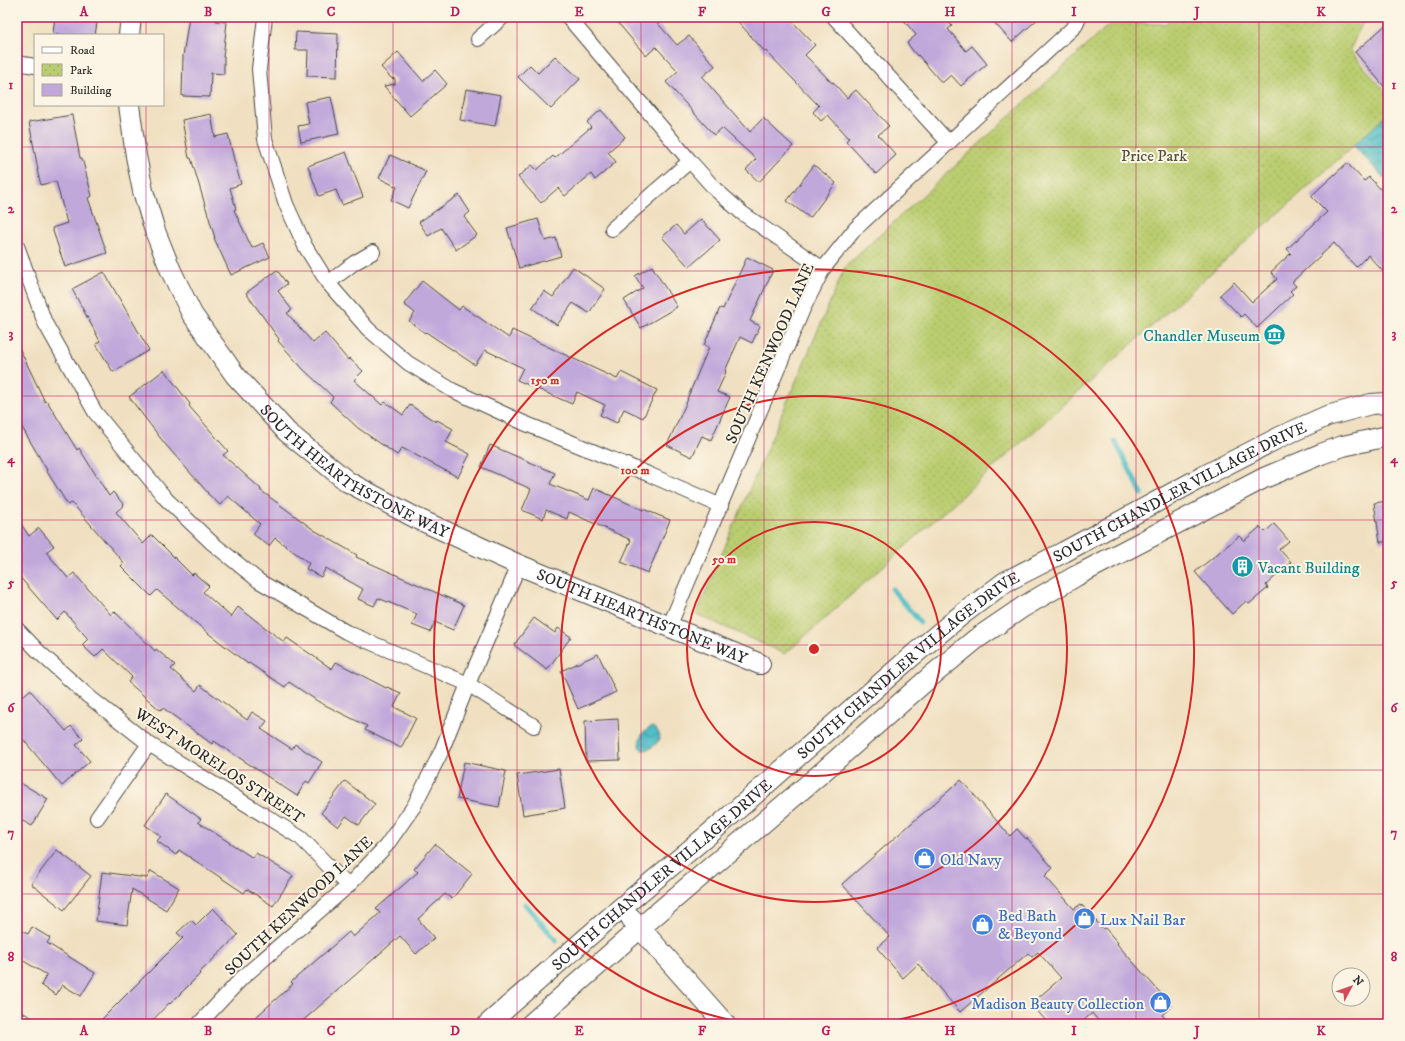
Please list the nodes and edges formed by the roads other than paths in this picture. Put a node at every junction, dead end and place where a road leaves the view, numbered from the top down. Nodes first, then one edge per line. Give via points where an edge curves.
1 (131, 17) edge
2 (265, 17) edge
3 (503, 17) edge
4 (568, 17) edge
5 (834, 17) edge
6 (1079, 17) edge
7 (130, 34) edge
8 (478, 39) dead end
9 (17, 63) edge
10 (34, 66) edge
11 (129, 106) edge
12 (949, 143) junction
13 (690, 161) junction
14 (612, 229) dead end
15 (17, 246) edge
16 (373, 252) dead end
17 (823, 269) junction
18 (328, 283) junction
19 (1388, 403) edge
20 (1388, 436) edge
21 (721, 506) junction
22 (519, 565) junction
23 (669, 627) junction
24 (17, 629) edge
25 (760, 664) dead end
26 (468, 684) junction
27 (534, 726) dead end
28 (149, 744) junction
29 (97, 818) dead end
30 (348, 886) junction
31 (622, 907) junction
32 (640, 928) junction
33 (17, 1018) edge
34 (28, 1024) edge
35 (199, 1024) edge
36 (488, 1024) edge
37 (531, 1024) edge
38 (724, 1024) edge

1 - 7 street
2 - 18 street via 259,69 265,139 286,204 305,246
3 - 8 street
4 - 13 street
5 - 12 street
6 - 12 street, SOUTH KENWOOD LANE via 1075,26
9 - 10 street
11 - 22 street, SOUTH HEARTHSTONE WAY via 143,191 170,271 192,314 235,375 287,432 348,482 416,518
12 - 17 street, SOUTH KENWOOD LANE via 855,229
13 - 14 street
13 - 17 street via 715,189 742,213
15 - 26 street via 45,323 95,412 166,499 211,542 259,581 346,632
16 - 18 street
17 - 21 street, SOUTH KENWOOD LANE via 803,309
18 - 21 street via 368,329 408,363 452,390
19 - 31 street, SOUTH CHANDLER VILLAGE DRIVE via 1371,404 1327,416 1280,437 1005,582 912,656
20 - 32 street, SOUTH CHANDLER VILLAGE DRIVE via 1344,446 1264,478 1076,576 1023,607 976,639 930,677
21 - 23 street, SOUTH KENWOOD LANE
22 - 23 street, SOUTH HEARTHSTONE WAY
22 - 26 street, SOUTH KENWOOD LANE
23 - 25 street, SOUTH HEARTHSTONE WAY
24 - 28 street, WEST MORELOS STREET via 88,696
26 - 27 street
26 - 30 street, SOUTH KENWOOD LANE via 441,752 414,806 386,846
28 - 29 street
28 - 30 street, WEST MORELOS STREET via 301,838
30 - 35 street, SOUTH KENWOOD LANE via 242,978
31 - 32 street
31 - 36 street, SOUTH CHANDLER VILLAGE DRIVE
32 - 37 street, SOUTH CHANDLER VILLAGE DRIVE
32 - 38 street
33 - 34 street

